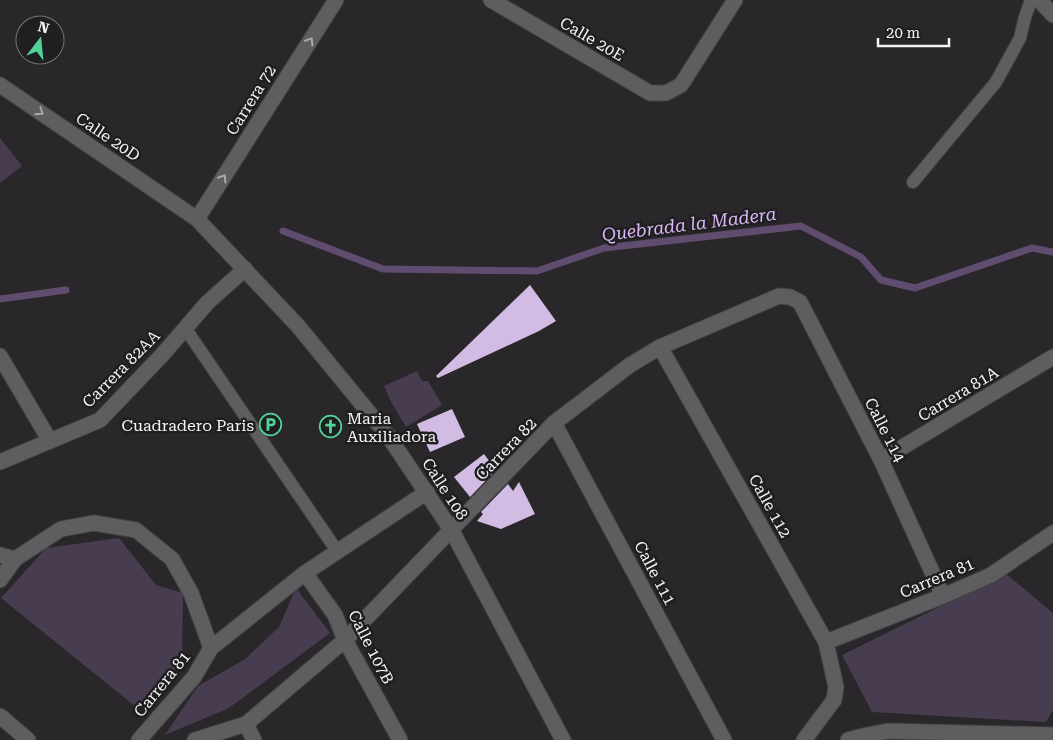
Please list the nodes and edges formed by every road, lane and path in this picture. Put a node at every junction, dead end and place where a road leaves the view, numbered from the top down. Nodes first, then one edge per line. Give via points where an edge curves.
1 (336, 0) edge
2 (491, 0) edge
3 (735, 0) edge
4 (1032, 0) edge
5 (1039, 0) edge
6 (1053, 15) edge
7 (0, 84) edge
8 (913, 182) dead end
9 (197, 219) junction
10 (246, 269) junction
11 (779, 296) joint
12 (185, 328) junction
13 (660, 347) junction
14 (0, 356) edge
15 (1053, 357) edge
16 (554, 423) junction
17 (50, 441) junction
18 (881, 460) junction
19 (0, 462) edge
20 (427, 492) junction
21 (452, 531) junction
22 (1053, 533) edge
23 (337, 551) junction
24 (7, 557) edge
25 (305, 573) junction
26 (0, 580) edge
27 (943, 596) junction
28 (346, 640) junction
29 (826, 642) junction
30 (211, 648) junction
31 (0, 716) edge
32 (246, 724) junction
33 (1050, 730) edge
34 (28, 740) edge
35 (139, 740) edge
36 (195, 740) edge
37 (254, 740) edge
38 (400, 740) edge
39 (563, 740) edge
40 (724, 740) edge
41 (804, 740) edge
42 (848, 740) edge

9 -> 1 street, Carrera 72
2 - 3 street, Calle 20E via 650,93 666,93 681,85
4 - 8 lane via 1020,38 996,82
5 - 6 street
7 -> 9 street, Calle 20D
9 - 10 street, Calle 108
10 - 12 street, Carrera 82AA
10 - 20 street, Calle 108 via 298,326 383,430
11 - 13 street, Carrera 82
11 - 18 street, Calle 114 via 800,302
12 - 17 street, Carrera 82AA via 100,420
12 - 23 lane
13 - 16 street, Carrera 82 via 630,365
13 - 29 street, Calle 112
14 - 17 street
15 - 18 street, Carrera 81A
16 - 21 street, Carrera 82
16 - 40 street, Calle 111
17 - 19 street, Carrera 82AA
18 - 27 street, Calle 114
20 - 21 street, Calle 108
20 - 23 street
21 - 28 street, Carrera 82
21 - 39 street, Calle 108
22 - 27 street, Carrera 81 via 991,575
23 - 25 street
24 - 26 street
24 - 30 street via 61,529 94,523 136,530 172,559 190,593
25 - 28 street, Calle 107B via 335,615
25 - 30 street
27 - 29 street, Carrera 81
28 - 32 street, Carrera 82
28 - 38 street, Calle 107B
29 - 41 street, Calle 112 via 836,687 834,700
30 - 35 street, Carrera 81 via 194,677
31 - 34 street
32 - 36 street, Carrera 82
32 - 37 street
33 - 42 street via 888,731

